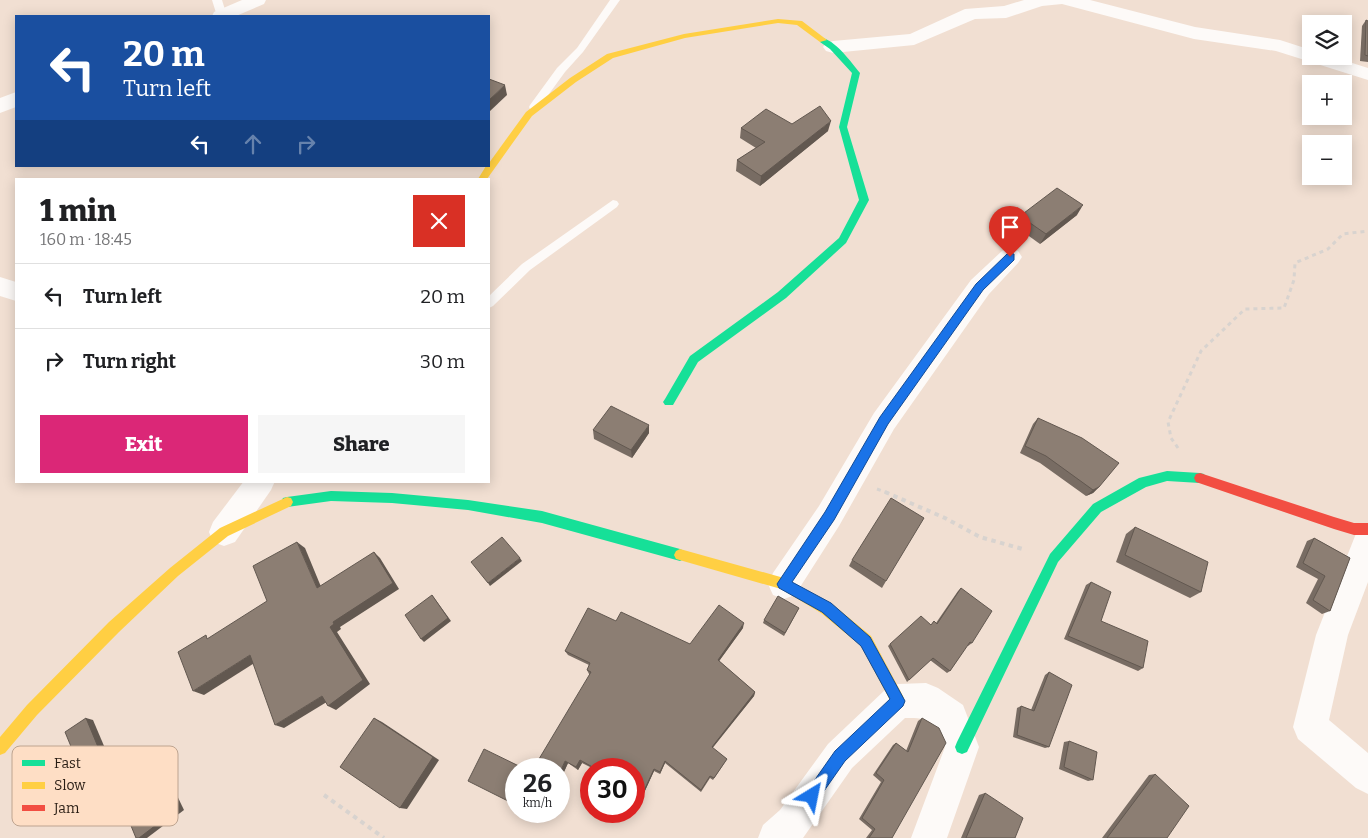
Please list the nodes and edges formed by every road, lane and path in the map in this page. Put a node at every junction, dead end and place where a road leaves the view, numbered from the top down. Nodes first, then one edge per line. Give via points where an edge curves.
1 (216, 0) edge
2 (257, 0) edge
3 (615, 0) edge
4 (1056, 0) edge
5 (1068, 0) edge
6 (222, 15) edge
7 (224, 15) edge
8 (832, 46) junction
9 (1368, 74) edge
10 (15, 99) edge
11 (0, 106) edge
12 (529, 114) junction
13 (483, 178) edge
14 (613, 204) dead end
15 (1368, 231) edge
16 (1010, 257) dead end
17 (0, 286) edge
18 (15, 292) edge
19 (490, 302) edge
20 (669, 402) dead end
21 (1167, 476) junction
22 (852, 477) junction
23 (260, 483) edge
24 (342, 483) edge
25 (332, 496) junction
26 (1368, 529) edge
27 (224, 532) junction
28 (1368, 542) edge
29 (1054, 558) junction
30 (784, 584) junction
31 (898, 701) junction
32 (962, 747) junction
33 (0, 748) edge
34 (1368, 776) edge
35 (324, 795) dead end
36 (384, 838) edge
37 (776, 838) edge
38 (929, 838) edge

1 - 6 lane
2 - 7 street
3 - 12 lane
4 - 8 street via 1040,1 1006,12 972,13 914,39
5 - 9 street via 1194,33 1280,46
8 - 12 street via 799,23 778,21 684,36 610,56
8 - 20 street via 856,73 843,127 864,200 843,240 782,295 694,359
10 - 11 street
12 - 13 street
14 - 19 lane via 526,267
15 - 21 path via 1343,234 1328,249 1295,263 1294,280 1284,308 1244,309 1201,351 1168,422 1182,463
16 - 22 street via 980,287 884,421
17 - 18 street
21 - 26 street via 1199,478 1334,523
21 - 29 street via 1143,482 1097,508
22 - 29 path via 980,537
22 - 30 street
23 - 27 street
24 - 25 lane
25 - 27 street via 286,502
25 - 30 street via 468,505 542,517
27 - 33 street via 114,627 32,710
28 - 34 street via 1332,635 1310,727
29 - 32 street
30 - 31 street via 826,608 866,641
31 - 32 street via 926,700 951,717
31 - 37 street via 840,756 793,823
32 - 38 street
35 - 36 path

